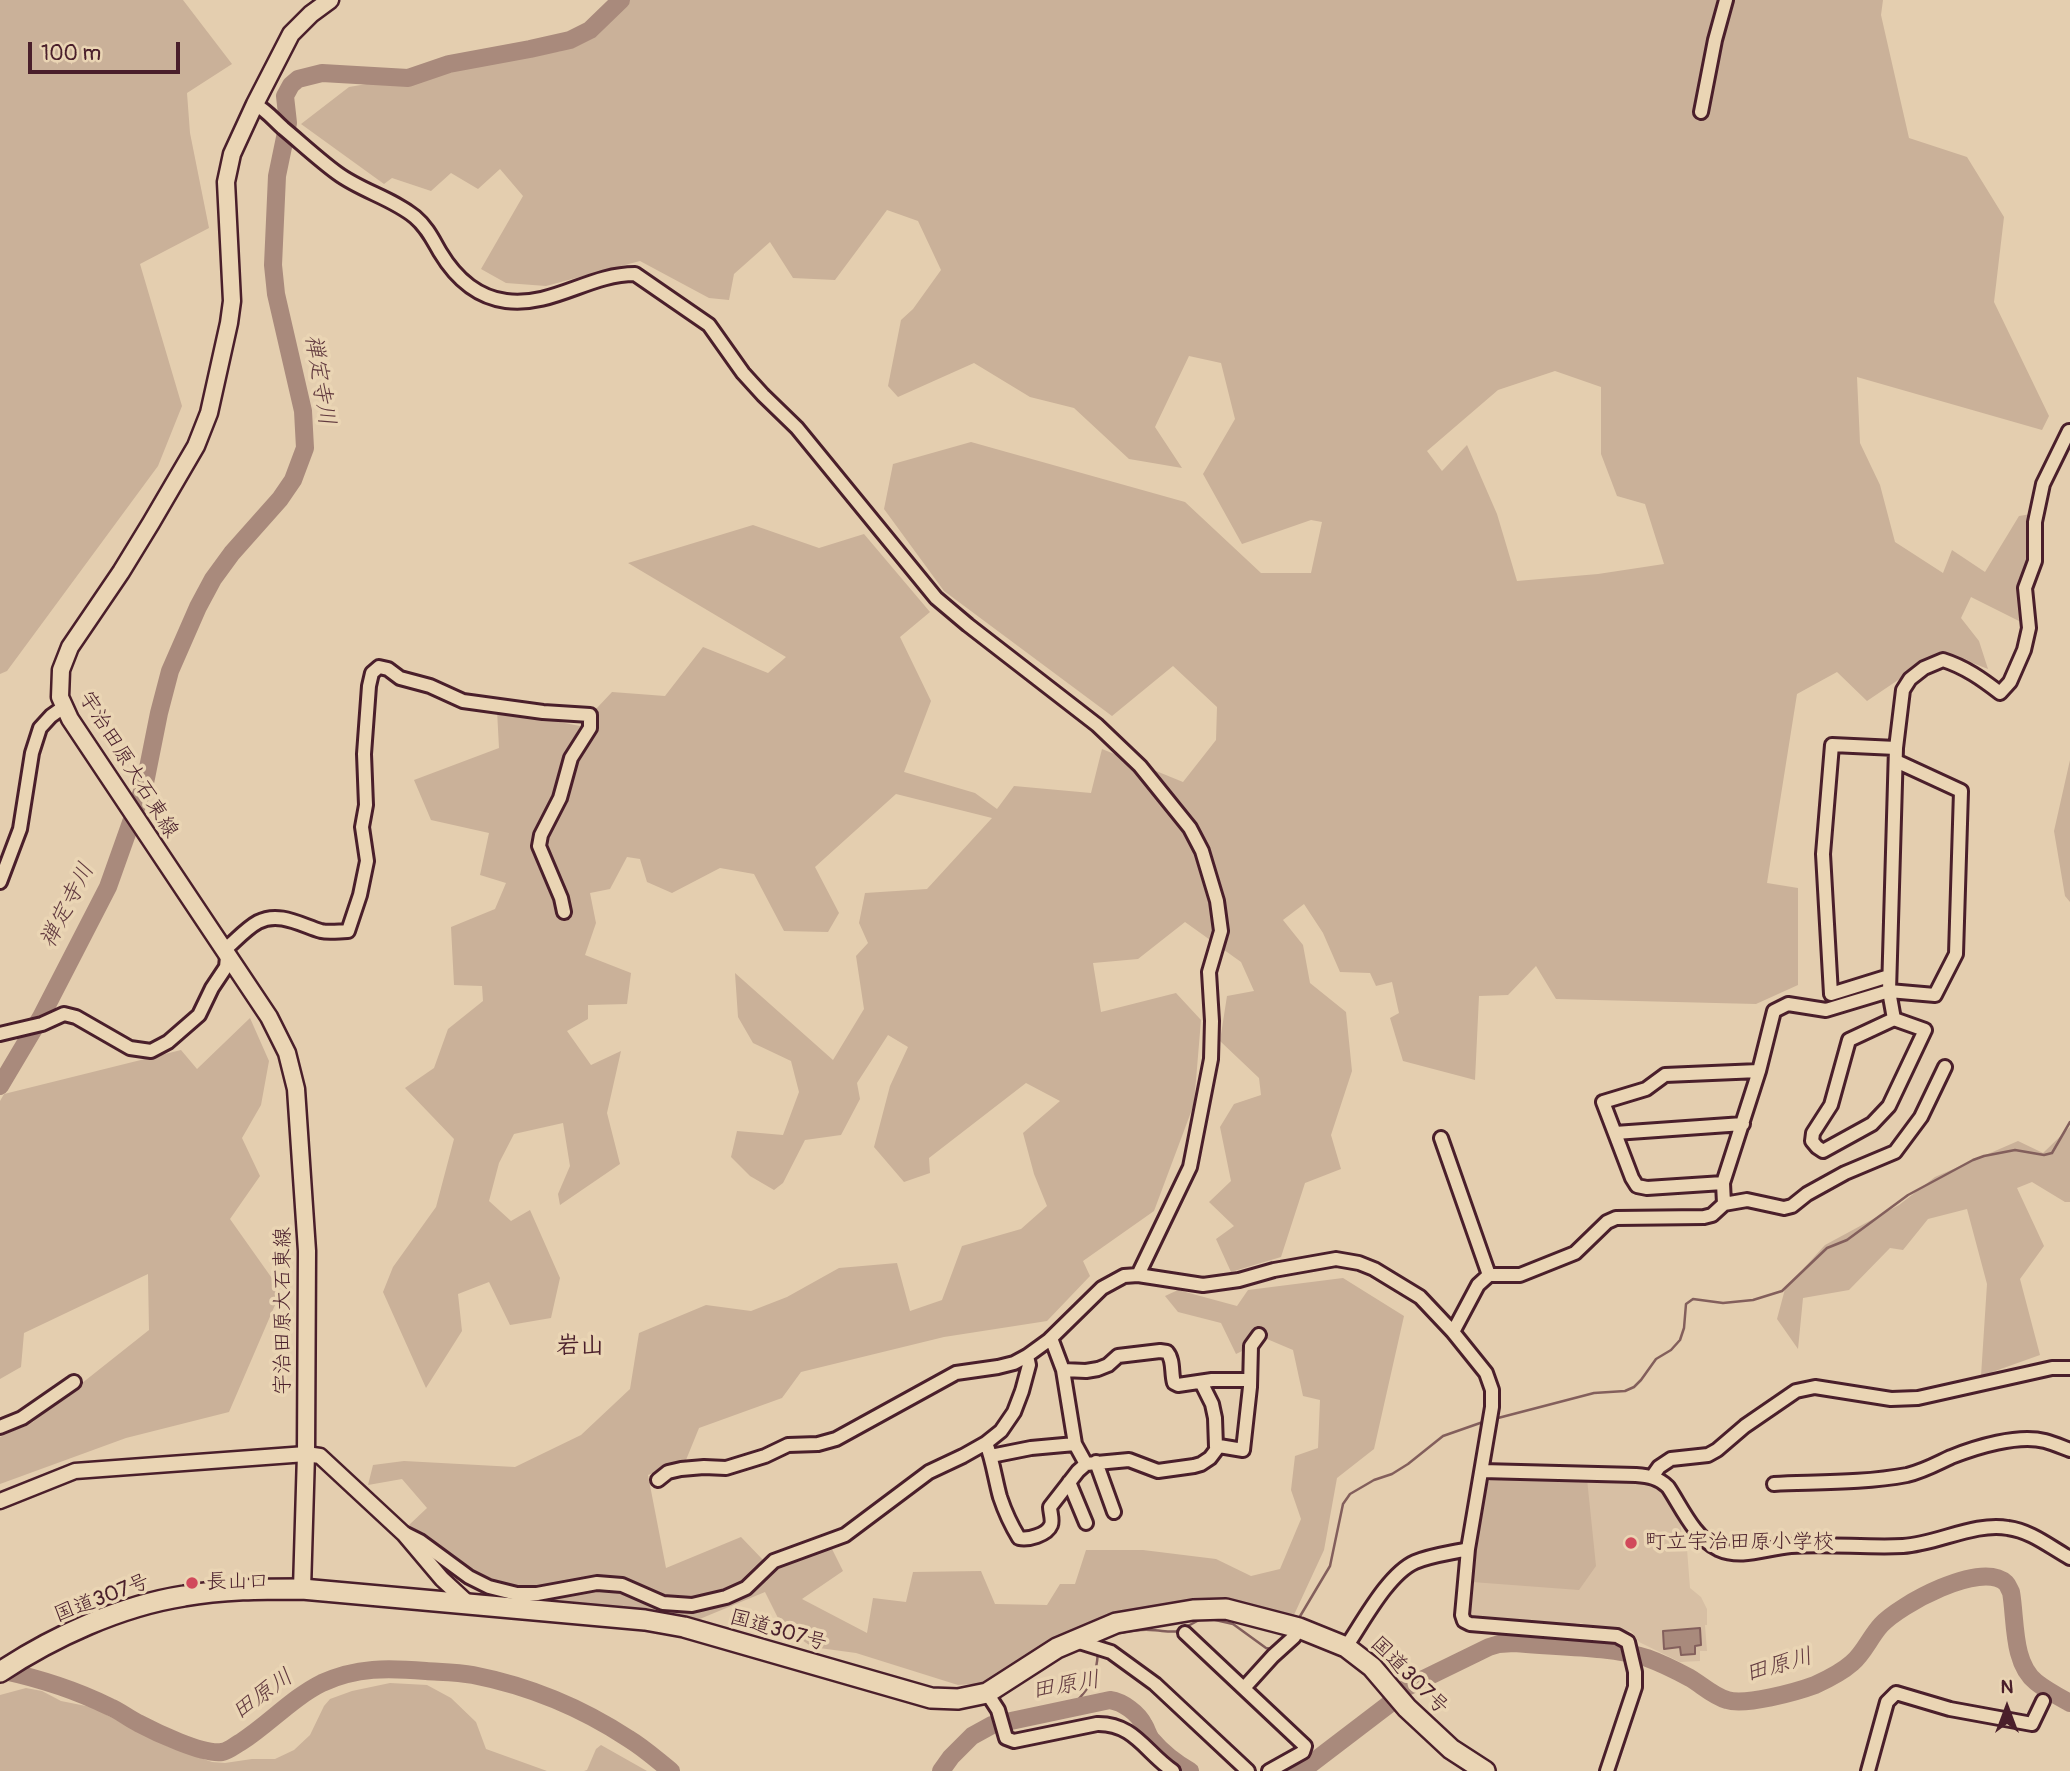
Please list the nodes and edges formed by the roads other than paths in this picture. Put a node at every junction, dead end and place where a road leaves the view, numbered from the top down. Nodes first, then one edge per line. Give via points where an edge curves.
1 (330, 0) edge
2 (1727, 0) edge
3 (255, 104) junction
4 (1701, 112) dead end
5 (2069, 431) edge
6 (65, 706) junction
7 (1896, 755) junction
8 (0, 881) edge
9 (564, 912) dead end
10 (227, 956) junction
11 (1889, 976) junction
12 (1889, 991) junction
13 (1894, 1019) junction
14 (0, 1034) edge
15 (1945, 1067) dead end
16 (1759, 1071) junction
17 (1743, 1124) junction
18 (1615, 1133) junction
19 (1441, 1138) dead end
20 (1723, 1183) junction
21 (1724, 1204) junction
22 (1138, 1275) junction
23 (1489, 1275) junction
24 (1453, 1332) junction
25 (1259, 1335) dead end
26 (1051, 1338) junction
27 (1027, 1356) junction
28 (2070, 1368) edge
29 (1063, 1370) junction
30 (1250, 1380) junction
31 (74, 1382) dead end
32 (1201, 1382) junction
33 (0, 1427) edge
34 (986, 1443) junction
35 (1075, 1444) junction
36 (1216, 1447) junction
37 (2070, 1450) edge
38 (306, 1454) junction
39 (991, 1456) junction
40 (1091, 1463) junction
41 (1482, 1471) junction
42 (1652, 1477) junction
43 (658, 1480) dead end
44 (1069, 1482) junction
45 (1774, 1484) dead end
46 (0, 1501) edge
47 (1114, 1513) dead end
48 (1086, 1523) dead end
49 (404, 1534) junction
50 (1468, 1549) junction
51 (2069, 1556) edge
52 (302, 1589) junction
53 (469, 1604) junction
54 (1299, 1628) junction
55 (1185, 1633) dead end
56 (1084, 1643) junction
57 (1346, 1647) junction
58 (0, 1672) edge
59 (1244, 1688) junction
60 (2043, 1701) dead end
61 (993, 1702) junction
62 (1170, 1770) edge
63 (1248, 1771) edge
64 (1269, 1771) edge
65 (1485, 1771) edge
66 (1607, 1771) edge
67 (1868, 1771) edge

1 - 3 main road, 宇治田原大石東線 via 291,34
2 - 4 street
3 - 6 main road, 宇治田原大石東線 via 232,154 226,182 232,301 209,413 196,446 151,523 70,647 61,670 60,697
3 - 22 street via 337,173 417,219 456,275 478,292 522,303 603,278 635,274 709,325 743,373 797,428 936,598 1097,725 1140,766 1190,828 1202,851 1221,930 1209,972 1211,1059 1190,1167
5 - 7 street via 2043,484 2035,522 2035,561 2025,588 2029,628 2010,682 2000,694 1961,666 1943,660 1924,668 1903,690
6 - 8 street via 40,728 20,829
6 - 10 main road, 宇治田原大石東線
7 - 11 street
7 - 11 street via 1832,745 1823,855 1831,994
7 - 12 street via 1961,791 1956,954 1936,995
9 - 10 street via 539,846 560,799 571,758 590,728 590,715 463,701 379,667 369,686 364,754 362,827 367,861 348,931 324,932 282,918 259,921 228,947
10 - 14 street via 226,967 199,1015 151,1051 130,1048 64,1014
10 - 38 main road, 宇治田原大石東線 via 269,1017 287,1053 296,1089 307,1251
11 - 12 street
12 - 13 street
12 - 16 street via 1826,1010 1788,1004 1774,1011
13 - 13 street via 1849,1040 1831,1105 1813,1133 1812,1142 1823,1151 1872,1124 1889,1106 1925,1030
15 - 21 street via 1921,1117 1895,1152 1845,1172 1792,1206 1747,1200
16 - 17 street
16 - 18 street via 1665,1074 1646,1089 1604,1102
17 - 18 street
17 - 20 street
18 - 20 street via 1637,1186
19 - 23 street
20 - 21 street
21 - 23 street via 1704,1217 1616,1218 1575,1253 1520,1275
22 - 24 street via 1203,1285 1336,1259 1359,1263 1420,1297
22 - 26 street via 1124,1276 1102,1288
23 - 24 street via 1478,1285
24 - 41 street via 1486,1373 1492,1390
25 - 30 street via 1251,1346
26 - 27 street
26 - 29 street
27 - 34 street via 1029,1365 1014,1412
27 - 43 street via 998,1367 956,1373 836,1439 788,1445 726,1468 681,1469
28 - 42 street via 1918,1398 1891,1399 1815,1387 1796,1391 1717,1451 1671,1459
29 - 32 street via 1098,1369 1118,1356 1160,1351 1171,1357 1174,1383
29 - 35 street
30 - 32 street
30 - 36 street via 1243,1450
31 - 33 street via 22,1418
32 - 36 street via 1212,1404
34 - 39 street
34 - 49 street via 929,1472 845,1535 774,1560 746,1588 692,1605 663,1603 622,1585 597,1583 517,1594 489,1587
35 - 39 street
35 - 40 street
36 - 40 street via 1201,1464 1158,1471 1134,1461
37 - 45 street via 2043,1440 2015,1440 1985,1445 1905,1475
38 - 46 street via 75,1471
38 - 49 street via 320,1456
38 - 52 main road, 宇治田原大石東線
39 - 44 street via 1007,1517 1023,1540 1050,1527 1050,1507
40 - 44 street
40 - 47 street
41 - 42 street
41 - 50 street
42 - 51 street via 1664,1482 1699,1535 1731,1553 1747,1555 1790,1546 1905,1546 2007,1527
44 - 48 street
49 - 53 street
50 - 57 street via 1417,1561 1400,1571
50 - 66 street via 1462,1615 1467,1623 1625,1639 1636,1681
52 - 53 highway, 国道307号
52 - 58 highway, 国道307号 via 228,1591 137,1606 24,1656
53 - 61 highway, 国道307号 via 684,1627 931,1698
54 - 56 highway, 国道307号 via 1226,1609 1193,1610 1116,1623
54 - 57 highway, 国道307号
54 - 59 street
55 - 59 street
56 - 61 highway, 国道307号 via 1058,1648
56 - 63 street via 1105,1649 1155,1685
57 - 65 highway, 国道307号 via 1372,1667 1451,1749
59 - 64 street via 1305,1746 1303,1752
60 - 67 street via 2032,1724 1950,1709 1896,1693 1886,1702
61 - 62 street via 1006,1738 1014,1741 1110,1724 1138,1740

